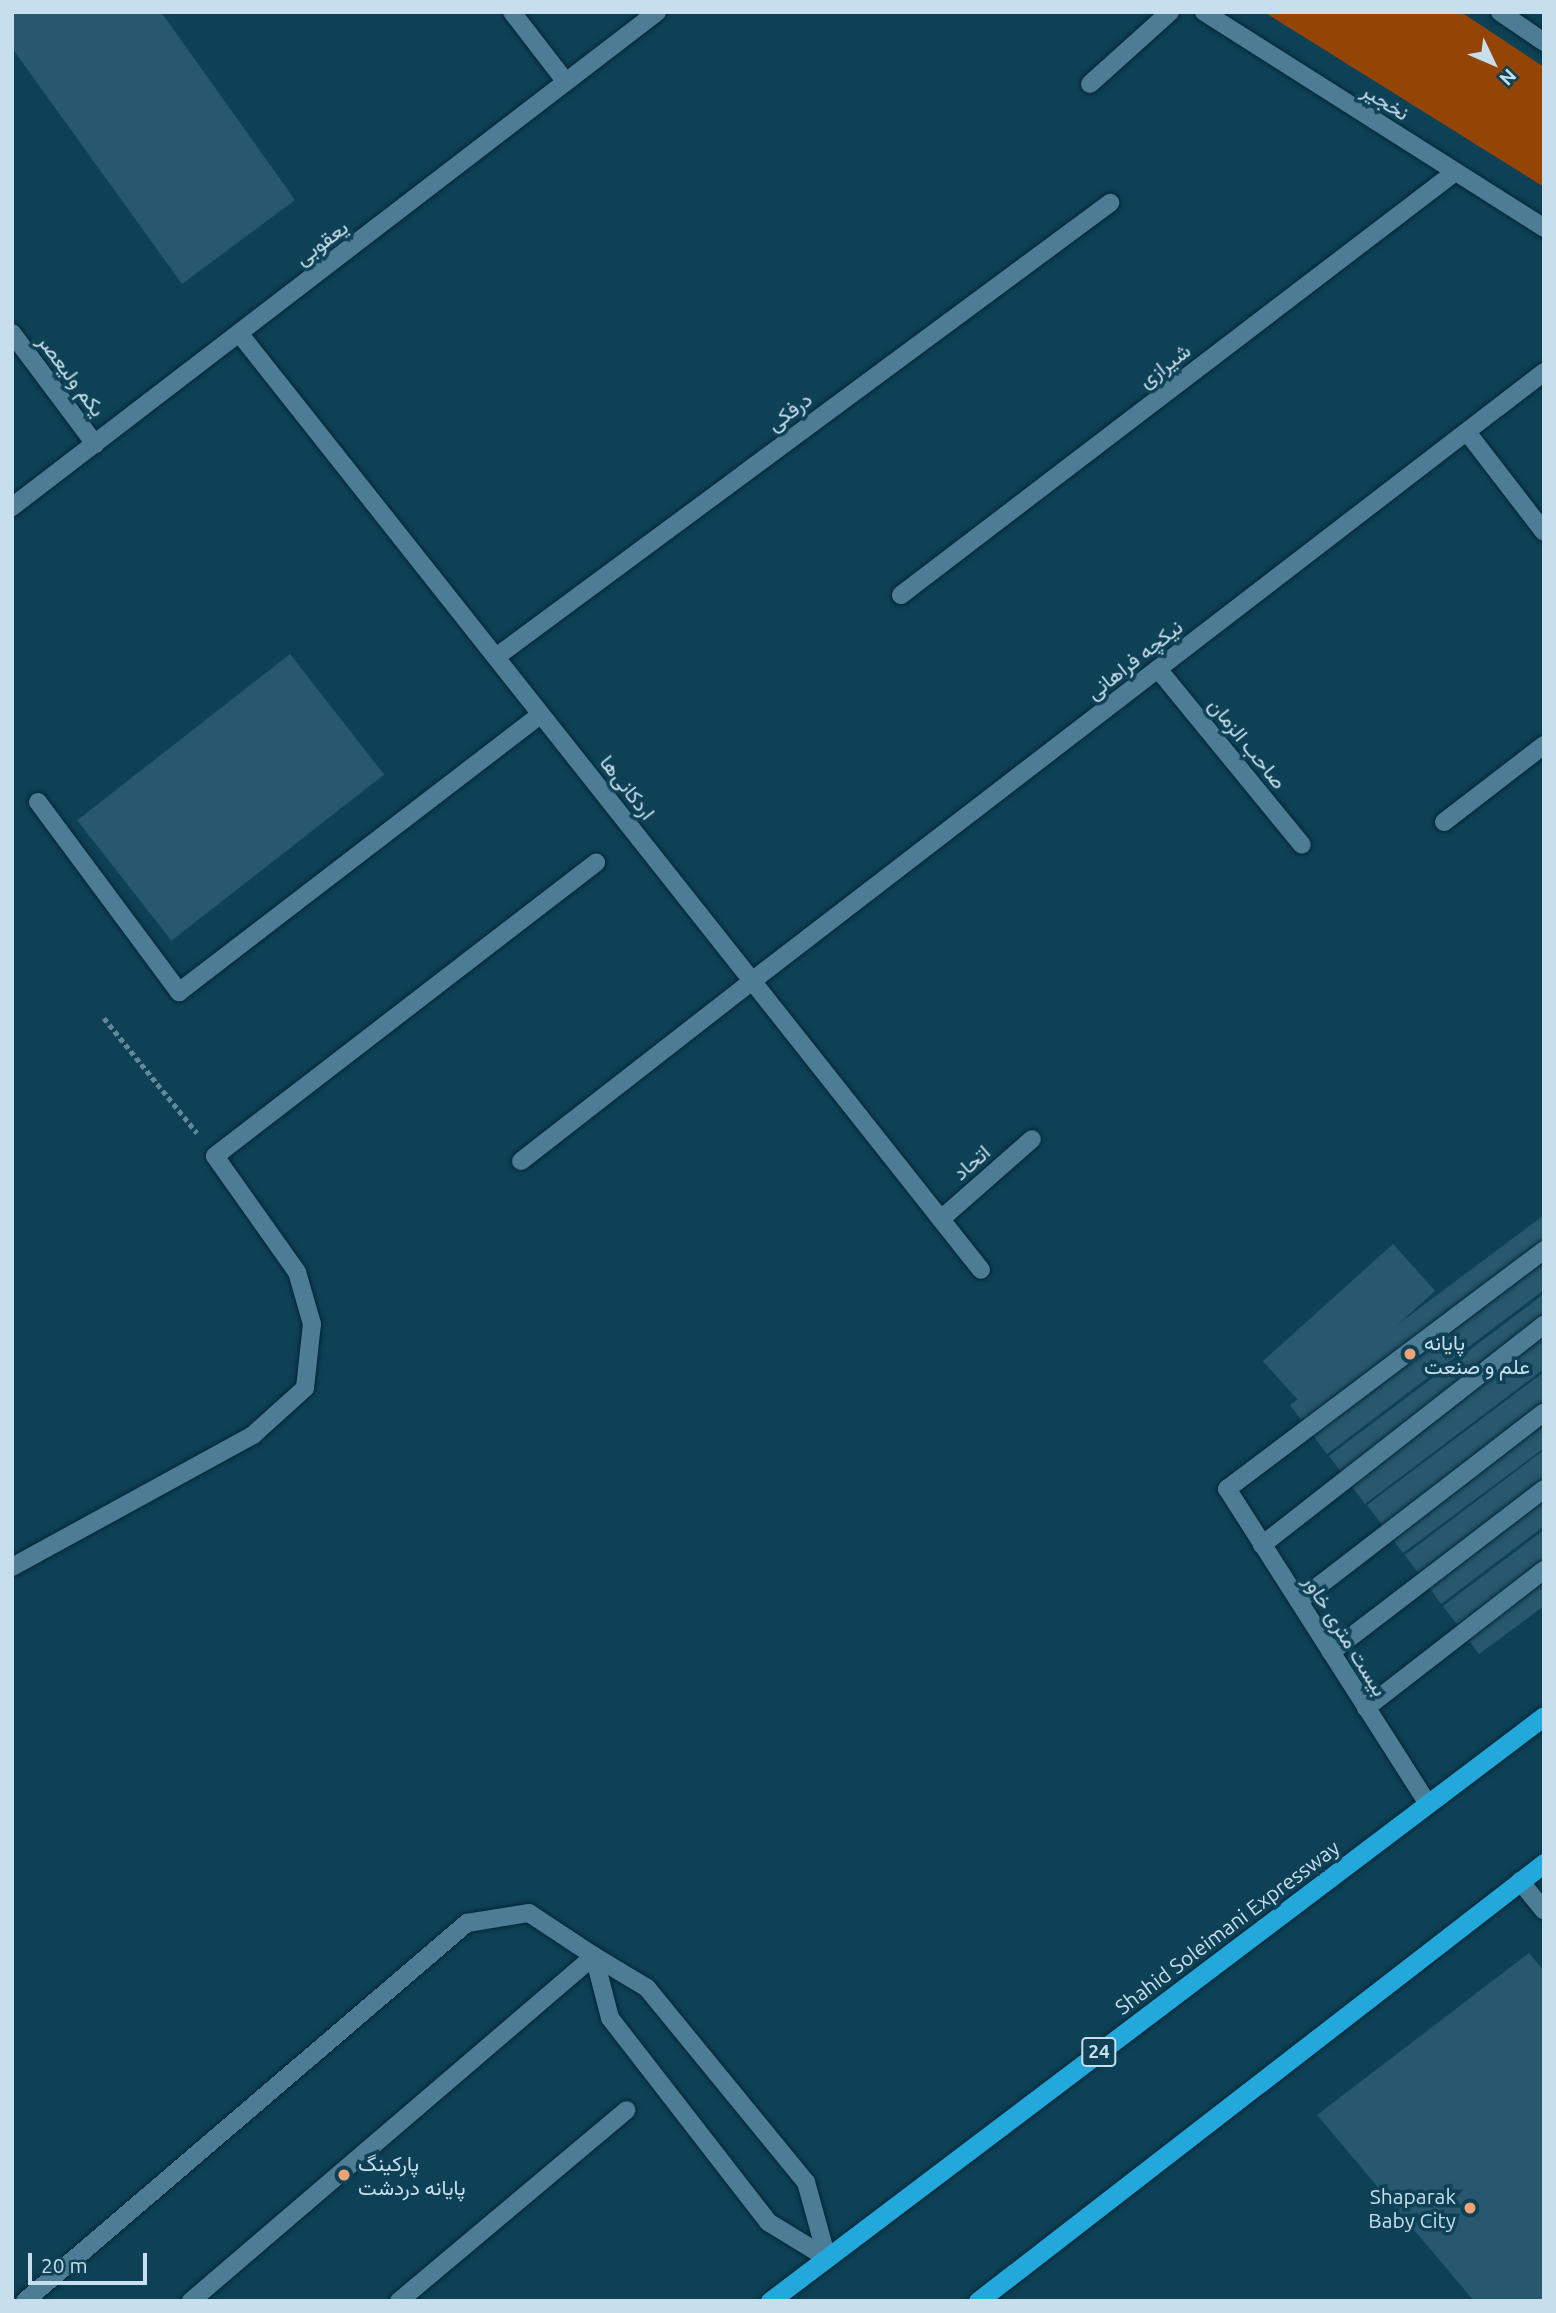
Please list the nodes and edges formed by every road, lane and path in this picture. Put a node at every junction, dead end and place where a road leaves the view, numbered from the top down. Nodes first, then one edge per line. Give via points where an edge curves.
1 (512, 12) edge
2 (657, 12) edge
3 (1170, 12) edge
4 (1204, 12) edge
5 (1500, 12) edge
6 (1544, 42) edge
7 (566, 82) junction
8 (1090, 84) dead end
9 (1455, 172) junction
10 (1110, 203) dead end
11 (1544, 228) edge
12 (12, 332) edge
13 (239, 333) junction
14 (1544, 372) edge
15 (1466, 432) junction
16 (95, 444) junction
17 (12, 507) edge
18 (1544, 532) edge
19 (901, 595) dead end
20 (496, 657) junction
21 (1158, 669) junction
22 (541, 714) junction
23 (1544, 745) edge
24 (38, 802) dead end
25 (1444, 822) dead end
26 (1302, 845) dead end
27 (596, 863) dead end
28 (752, 981) junction
29 (104, 1018) dead end
30 (1032, 1139) dead end
31 (215, 1156) junction
32 (521, 1161) dead end
33 (941, 1219) junction
34 (1544, 1250) edge
35 (981, 1269) dead end
36 (1544, 1325) edge
37 (1544, 1412) edge
38 (1544, 1489) edge
39 (1262, 1545) junction
40 (12, 1567) edge
41 (1544, 1570) edge
42 (1299, 1601) junction
43 (1331, 1652) junction
44 (1366, 1708) junction
45 (1544, 1716) edge
46 (1428, 1804) junction
47 (1544, 1863) edge
48 (1520, 1881) junction
49 (1544, 1911) edge
50 (594, 1955) junction
51 (627, 2110) dead end
52 (827, 2258) junction
53 (25, 2301) edge
54 (191, 2301) edge
55 (399, 2301) edge
56 (770, 2301) edge
57 (978, 2301) edge

1 - 7 street
2 - 7 street, یعقوبی
3 - 8 street
4 - 9 street, نخجیر
5 - 6 street
7 - 13 street, یعقوبی
9 - 11 street, نخجیر
9 - 19 street, شیرازی
10 - 20 street, درفکی
12 - 16 street, یکم ولیعصر
13 - 16 street, یعقوبی
13 - 20 street, اردکانی‌ها
14 - 15 street, نیکچه فراهانی
15 - 18 street
15 - 21 street, نیکچه فراهانی
16 - 17 street, یعقوبی
20 - 22 street, اردکانی‌ها
21 - 26 street, صاحب الزمان
21 - 28 street, نیکچه فراهانی
22 - 24 street via 179,992
22 - 28 street, اردکانی‌ها
23 - 25 street
27 - 31 street
28 - 32 street, نیکچه فراهانی
28 - 33 street, اردکانی‌ها
29 - 31 path
30 - 33 street, اتحاد
31 - 40 street via 298,1272 312,1324 304,1388 253,1435
33 - 35 street, اردکانی‌ها
34 - 39 street, بیست متری خاور via 1227,1489
36 - 39 street
37 - 42 street
38 - 43 street
39 - 42 street, بیست متری خاور
41 - 44 street
42 - 43 street, بیست متری خاور
43 - 44 street, بیست متری خاور
44 - 46 street, بیست متری خاور
45 - 46 highway, Shahid Soleimani Expressway / 24
46 - 52 highway, Shahid Soleimani Expressway / 24
47 - 48 highway
48 - 49 street
48 - 57 highway
50 - 52 street via 647,1988 806,2182
50 - 52 street via 610,2018 768,2222
50 - 53 street via 528,1913 467,1923
50 - 54 street
51 - 55 street
52 - 56 highway, Shahid Soleimani Expressway / 24

